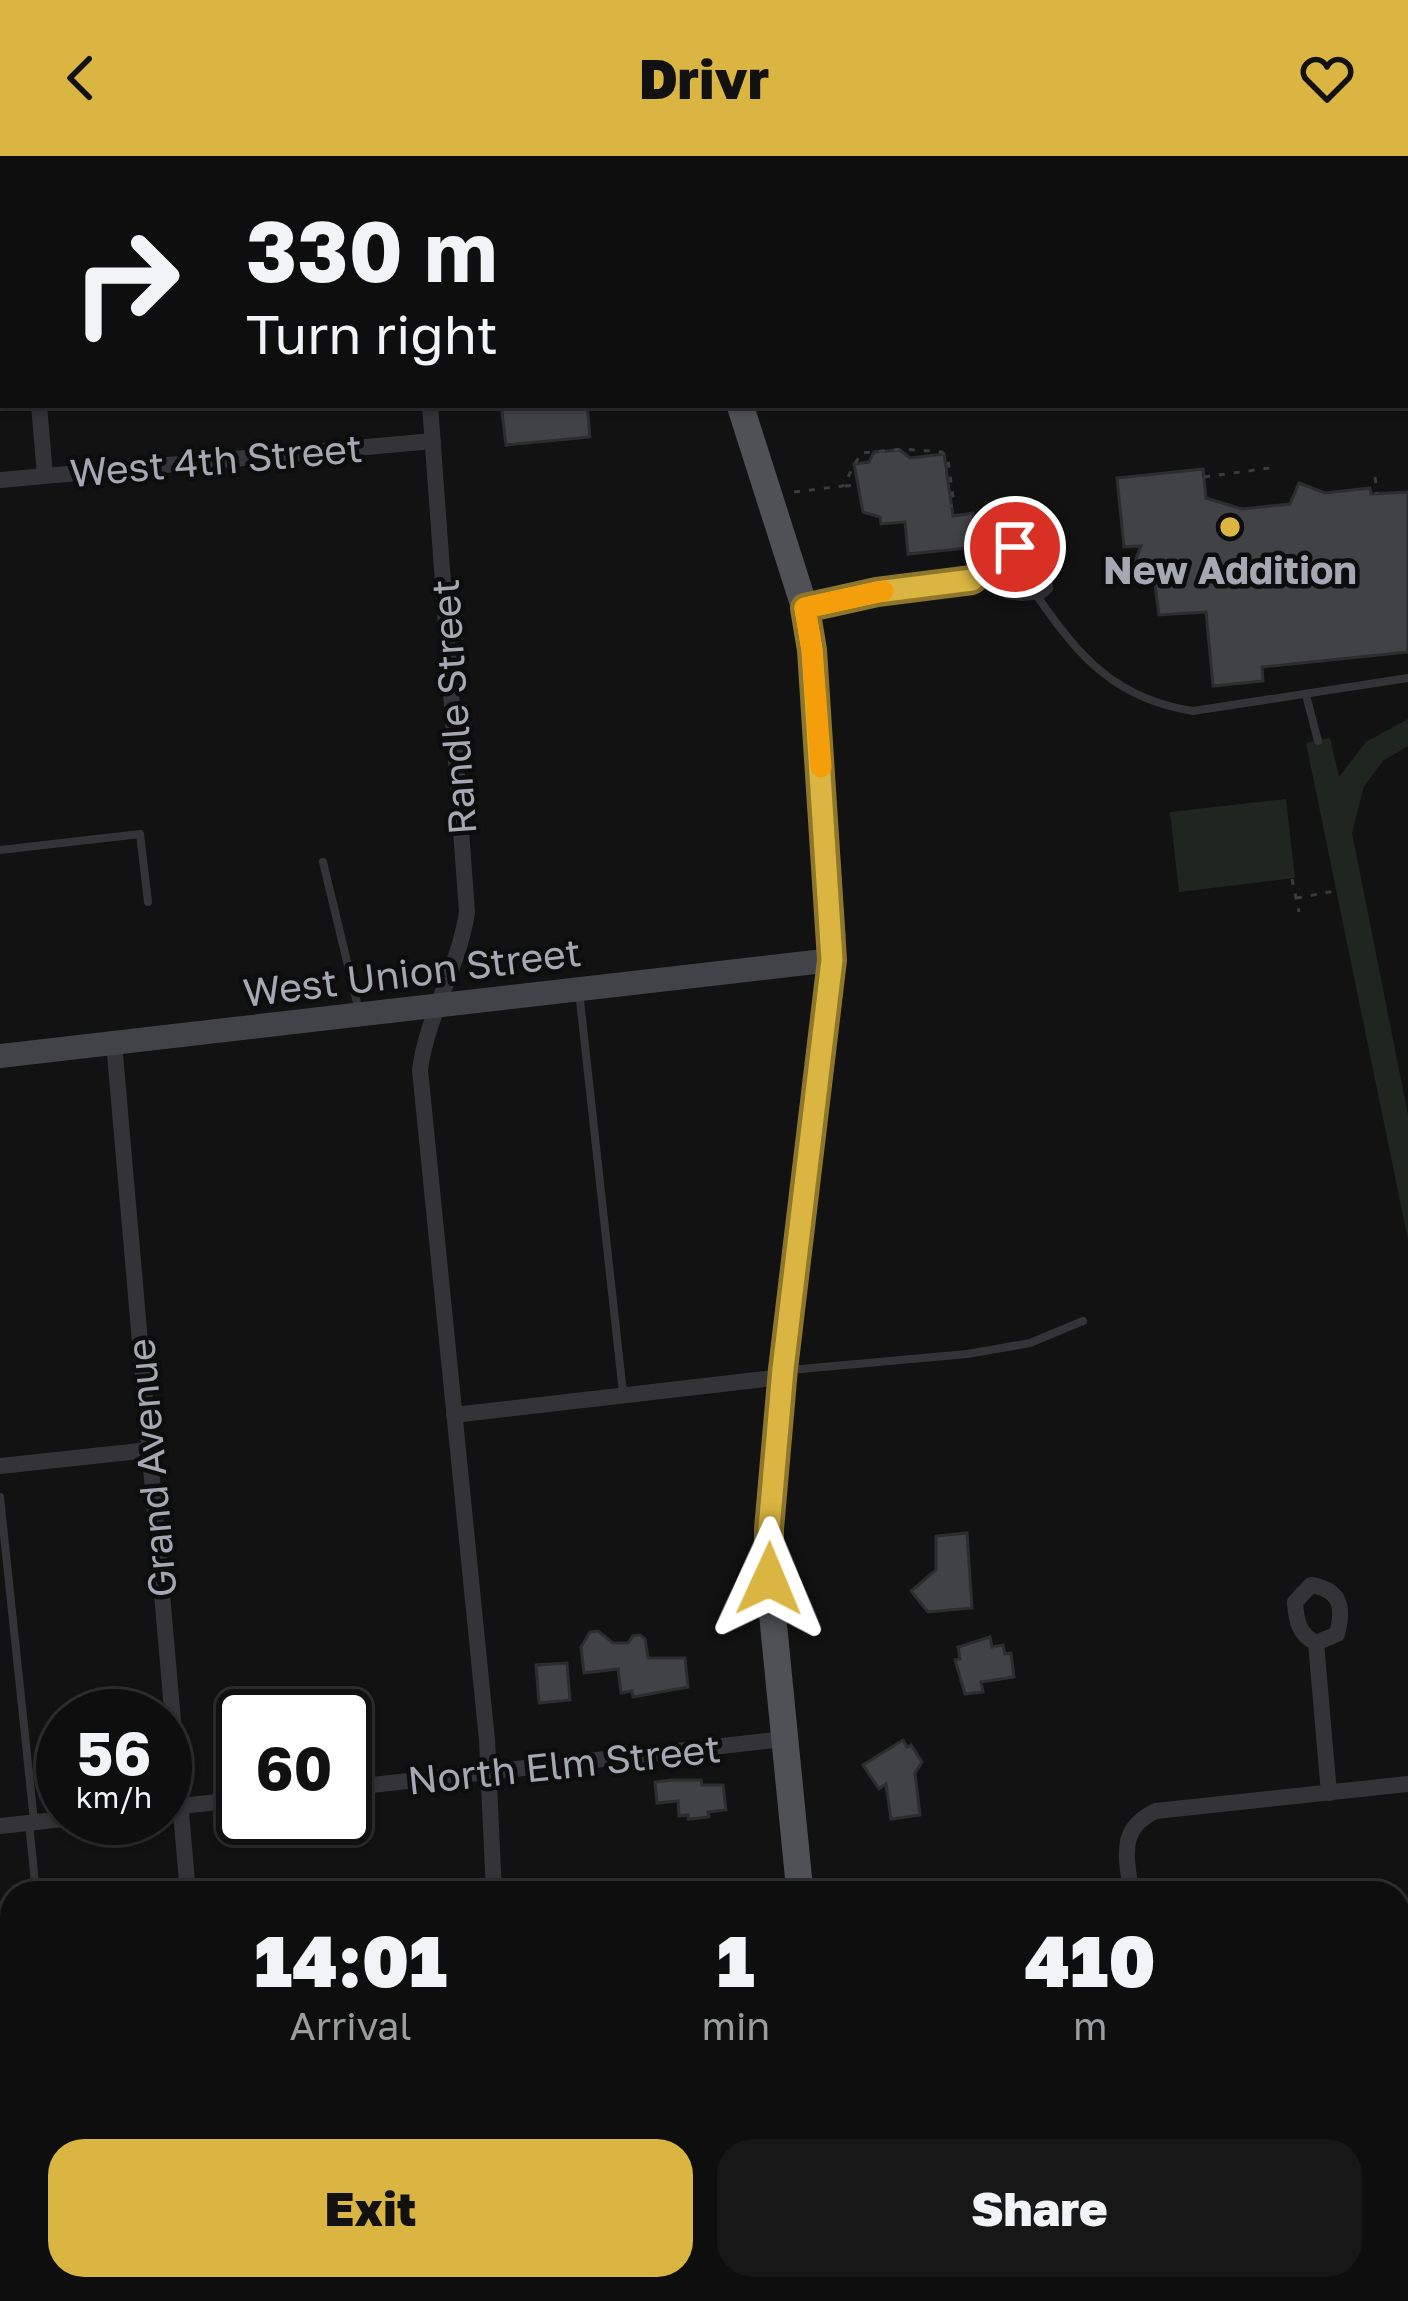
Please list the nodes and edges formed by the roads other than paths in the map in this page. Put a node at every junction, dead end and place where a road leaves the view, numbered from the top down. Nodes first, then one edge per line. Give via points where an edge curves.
1 (39, 408) edge
2 (430, 408) edge
3 (741, 408) edge
4 (433, 441) junction
5 (45, 475) junction
6 (0, 480) edge
7 (972, 580) junction
8 (1037, 596) junction
9 (805, 608) junction
10 (1408, 678) edge
11 (1306, 695) junction
12 (1318, 741) dead end
13 (0, 850) edge
14 (323, 862) dead end
15 (148, 902) dead end
16 (832, 960) junction
17 (579, 989) junction
18 (439, 1005) junction
19 (360, 1014) junction
20 (114, 1043) junction
21 (0, 1056) edge
22 (1084, 1322) dead end
23 (783, 1373) junction
24 (623, 1395) junction
25 (454, 1415) junction
26 (149, 1450) junction
27 (0, 1466) edge
28 (0, 1497) edge
29 (1316, 1643) dead end
30 (165, 1689) edge
31 (784, 1738) junction
32 (489, 1773) junction
33 (1408, 1784) edge
34 (372, 1785) edge
35 (1329, 1793) junction
36 (32, 1822) junction
37 (36, 1822) edge
38 (0, 1826) edge
39 (180, 1845) edge
40 (35, 1881) edge
41 (186, 1881) edge
42 (494, 1881) edge
43 (799, 1881) edge
44 (1129, 1881) edge

1 - 5 street
2 - 4 street, Randle Street
3 - 9 main road
4 - 5 street, West 4th Street
4 - 18 street, Randle Street via 467,912
5 - 6 street, West 4th Street
7 - 8 lane via 1007,595
7 - 8 lane via 1000,553 1028,547 1049,577 1049,589
7 - 9 lane
8 - 11 lane via 1091,666 1162,707 1193,712
9 - 16 main road
10 - 11 lane
11 - 12 lane
13 - 15 lane via 140,835
14 - 19 lane
16 - 17 street, West Union Street
16 - 23 main road
17 - 18 street, West Union Street
17 - 24 lane
18 - 19 street, West Union Street
18 - 25 street, Randle Street via 420,1070
19 - 20 street, West Union Street
20 - 21 street, West Union Street
20 - 26 street, Grand Avenue
22 - 23 lane via 967,1354
23 - 24 street
23 - 31 main road via 769,1579
24 - 25 street
25 - 32 street, Randle Street
26 - 27 street
26 - 30 street, Grand Avenue
28 - 36 lane
29 - 35 street
31 - 32 street, North Elm Street
31 - 43 main road
32 - 34 street, North Elm Street
32 - 42 street, Randle Street
33 - 35 street
35 - 44 street via 1156,1811 1129,1833
36 - 37 street
36 - 38 street
36 - 40 lane
39 - 41 street, Grand Avenue

